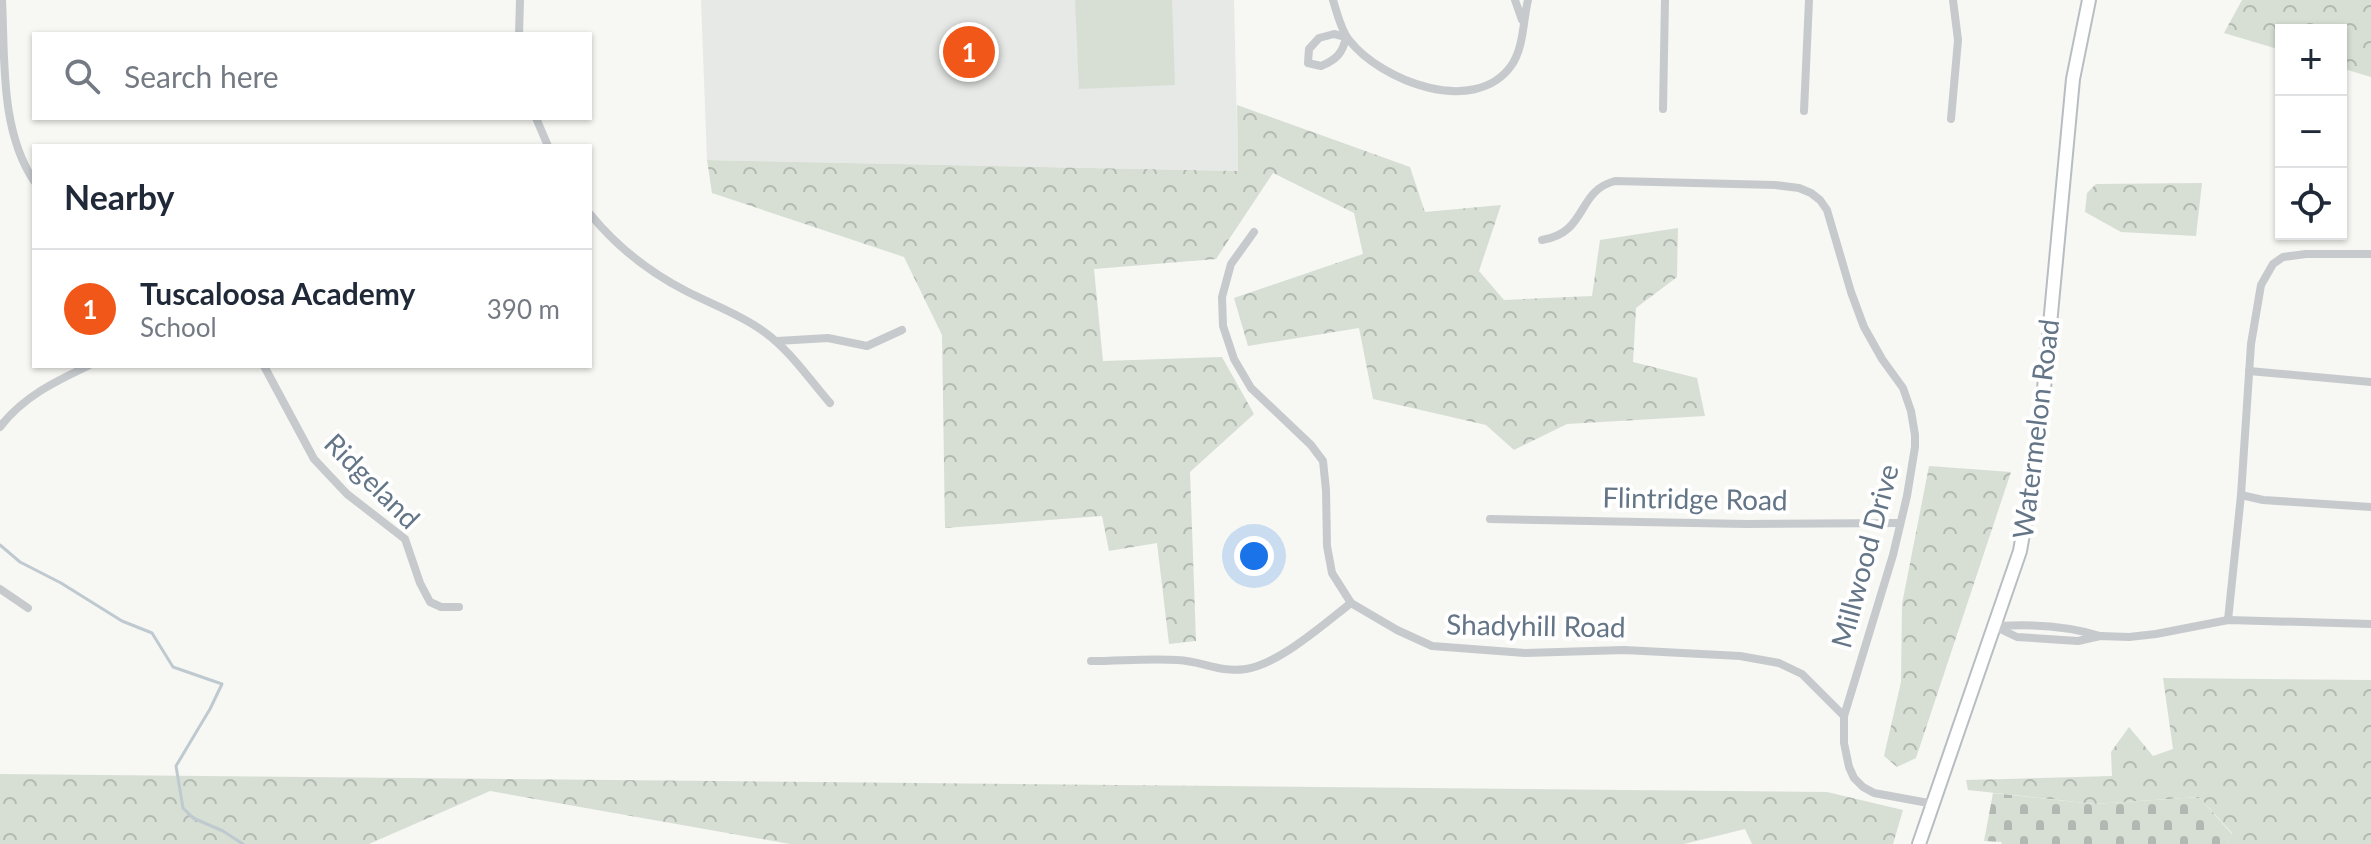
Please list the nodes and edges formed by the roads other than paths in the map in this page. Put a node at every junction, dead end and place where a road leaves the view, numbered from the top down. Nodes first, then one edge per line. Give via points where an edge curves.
1 (2, 0) edge
2 (520, 0) edge
3 (1333, 0) edge
4 (1515, 0) edge
5 (1528, 0) edge
6 (1665, 0) edge
7 (1809, 0) edge
8 (1953, 0) edge
9 (2089, 0) edge
10 (1523, 21) junction
11 (519, 32) edge
12 (1346, 37) junction
13 (1663, 109) dead end
14 (1804, 111) dead end
15 (1951, 119) dead end
16 (537, 120) edge
17 (547, 144) edge
18 (32, 177) edge
19 (592, 216) edge
20 (1254, 232) dead end
21 (1542, 240) dead end
22 (2371, 254) edge
23 (902, 330) dead end
24 (777, 341) junction
25 (84, 368) edge
26 (265, 368) edge
27 (2249, 371) junction
28 (2371, 382) edge
29 (830, 403) dead end
30 (0, 427) edge
31 (2241, 495) junction
32 (2371, 507) edge
33 (1490, 519) dead end
34 (1900, 523) junction
35 (0, 589) edge
36 (1351, 603) junction
37 (459, 607) dead end
38 (28, 608) dead end
39 (2228, 620) junction
40 (2371, 624) edge
41 (1996, 627) junction
42 (1091, 661) dead end
43 (1844, 716) junction
44 (1934, 804) junction
45 (1919, 844) edge

1 - 18 street via 11,122
2 - 11 street
3 - 12 street
4 - 10 street
5 - 10 street
6 - 13 street
7 - 14 street
8 - 15 street via 1958,40
9 - 41 main road, Watermelon Road via 2073,79 2038,449 2020,551
10 - 12 street via 1513,63 1498,81 1465,91 1407,82 1375,66
12 - 12 street via 1344,51 1332,62 1308,63 1309,49 1319,38
16 - 17 street
19 - 24 street via 645,267
20 - 36 street, Shadyhill Road via 1231,264 1222,297 1223,326 1251,388 1323,461 1332,573
21 - 34 street, Millwood Drive via 1567,232 1594,191 1615,181 1775,185 1799,188 1820,200 1864,327 1903,388 1911,411 1915,447
22 - 27 street via 2295,254 2273,264 2261,285
23 - 24 street via 867,346 828,338
24 - 29 street
25 - 30 street via 28,399
26 - 37 street, Ridgeland via 314,459 347,494 405,539 430,602
27 - 28 street
27 - 31 street
31 - 32 street
31 - 39 street
33 - 34 street, Flintridge Road
34 - 43 street, Millwood Drive
35 - 38 street
36 - 42 street via 1271,660 1247,669 1214,669 1182,660
36 - 43 street, Shadyhill Road via 1432,646 1525,653 1624,650 1779,663 1802,674
39 - 40 street
39 - 41 street via 2129,637 2078,629
41 - 44 main road, Watermelon Road
43 - 44 street, Millwood Drive via 1846,755 1854,778 1874,793
44 - 45 main road, Watermelon Road

